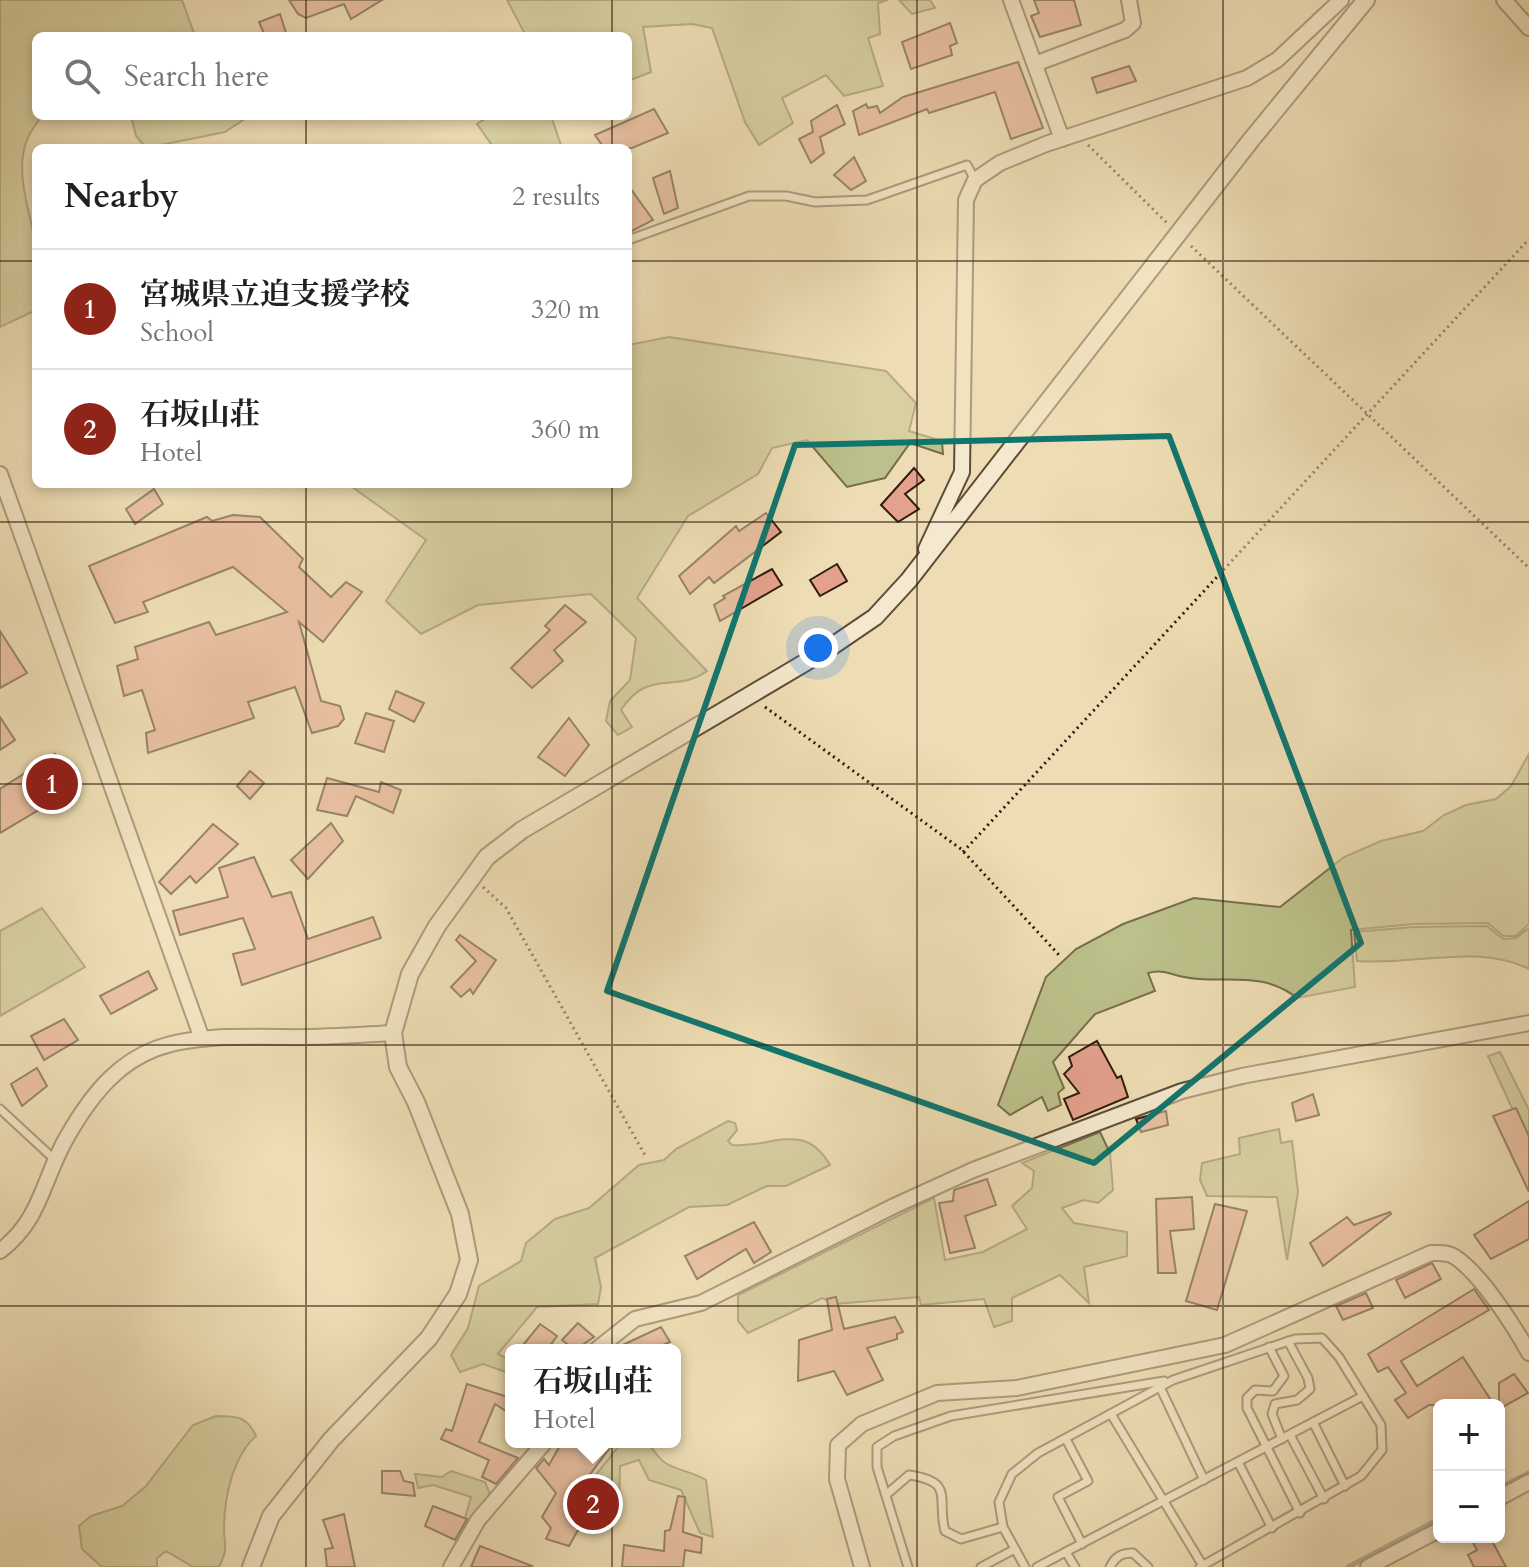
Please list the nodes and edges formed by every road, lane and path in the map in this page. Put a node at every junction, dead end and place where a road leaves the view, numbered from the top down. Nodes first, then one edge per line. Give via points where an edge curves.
1 (1011, 0) edge
2 (1129, 0) edge
3 (1341, 0) edge
4 (1366, 0) edge
5 (1504, 0) edge
6 (1529, 28) edge
7 (1035, 64) junction
8 (1069, 136) junction
9 (975, 180) junction
10 (1178, 234) junction
11 (632, 239) edge
12 (1529, 239) edge
13 (1367, 414) junction
14 (0, 474) edge
15 (1529, 568) edge
16 (909, 580) junction
17 (749, 695) junction
18 (963, 852) junction
19 (469, 879) junction
20 (1059, 955) dead end
21 (1529, 1023) edge
22 (393, 1033) junction
23 (201, 1036) junction
24 (0, 1109) edge
25 (646, 1157) dead end
26 (56, 1161) junction
27 (0, 1251) edge
28 (1288, 1341) junction
29 (604, 1344) edge
30 (1269, 1347) junction
31 (1529, 1353) edge
32 (1173, 1380) junction
33 (1160, 1387) junction
34 (1363, 1396) junction
35 (1111, 1414) junction
36 (1313, 1422) junction
37 (1286, 1437) junction
38 (1066, 1439) junction
39 (1267, 1447) junction
40 (540, 1448) edge
41 (1238, 1462) junction
42 (1204, 1480) junction
43 (1529, 1482) edge
44 (1345, 1486) junction
45 (887, 1494) junction
46 (1505, 1495) edge
47 (1324, 1499) junction
48 (1163, 1502) junction
49 (1300, 1513) junction
50 (1003, 1527) junction
51 (1272, 1528) junction
52 (1433, 1533) edge
53 (1082, 1544) junction
54 (1015, 1549) junction
55 (1066, 1552) junction
56 (1202, 1566) edge
57 (251, 1567) edge
58 (451, 1567) edge
59 (862, 1567) edge
60 (908, 1567) edge
61 (981, 1567) edge
62 (1025, 1567) edge
63 (1037, 1567) edge
64 (1075, 1567) edge
65 (1110, 1567) edge
66 (1148, 1567) edge
67 (1368, 1567) edge

1 - 7 street
2 - 7 street via 1133,23 1125,30
3 - 8 street via 1277,60 1247,78
4 - 10 street
5 - 6 street
7 - 8 street
8 - 9 street via 1000,163
8 - 10 path
9 - 11 lane via 967,165 867,200 749,196
9 - 16 street via 966,200 962,472
10 - 13 path
10 - 16 street
12 - 13 path
13 - 15 path
13 - 18 path
14 - 23 street
16 - 17 street via 875,617
17 - 18 path
17 - 19 street via 522,830
18 - 20 path
19 - 22 street via 410,974
19 - 25 path via 506,908
21 - 29 street via 1182,1091 960,1176 701,1303 635,1319
22 - 23 street
22 - 57 street via 398,1067 460,1214 469,1260 458,1294 429,1338 331,1440 271,1516
23 - 26 street via 164,1045 120,1068 102,1085
24 - 26 lane
26 - 27 street via 30,1223
28 - 30 lane
28 - 34 lane via 1322,1338
28 - 37 lane via 1310,1389 1297,1400 1275,1404 1272,1414
30 - 32 lane
30 - 39 lane via 1284,1376 1281,1383 1273,1391 1255,1390 1247,1398
31 - 59 street via 1501,1309 1457,1258 1431,1253 1214,1348 1017,1388 925,1397 862,1424 838,1445 837,1479
32 - 33 lane
32 - 45 lane via 951,1416 894,1436 877,1447 877,1467
33 - 35 lane
33 - 42 lane
34 - 36 lane
34 - 44 lane via 1381,1425 1382,1450
35 - 38 lane
35 - 48 lane
36 - 37 lane
36 - 44 lane
37 - 39 lane
37 - 47 lane
38 - 50 lane via 1012,1474 999,1502
38 - 53 lane via 1088,1481 1058,1497
39 - 41 lane
39 - 49 lane
40 - 58 street via 478,1520
41 - 42 lane
41 - 51 lane
42 - 48 lane
43 - 46 street
44 - 47 lane
45 - 50 lane via 909,1475 933,1480 943,1496 945,1531 961,1539
45 - 60 lane
47 - 49 lane
48 - 53 lane
48 - 56 lane
49 - 51 lane
50 - 54 lane
51 - 56 lane
52 - 67 street
53 - 55 lane
54 - 61 lane
54 - 62 lane
55 - 63 lane
55 - 64 lane
65 - 66 lane via 1125,1553 1133,1553

